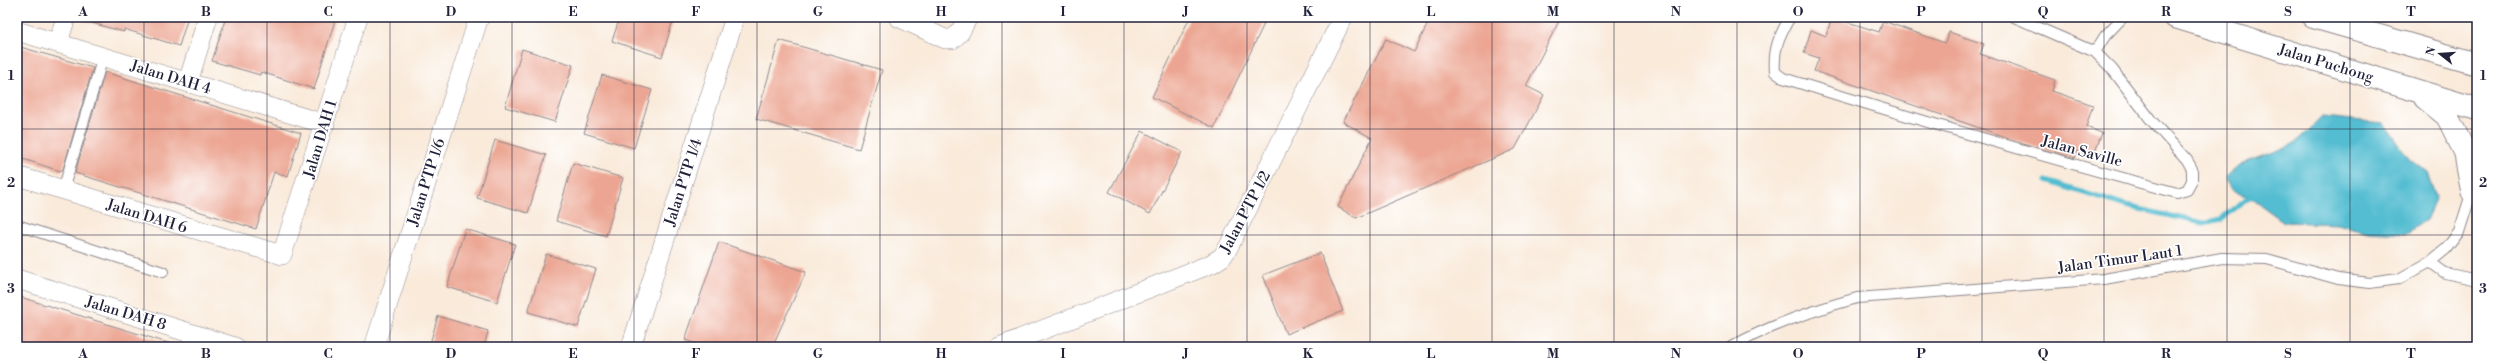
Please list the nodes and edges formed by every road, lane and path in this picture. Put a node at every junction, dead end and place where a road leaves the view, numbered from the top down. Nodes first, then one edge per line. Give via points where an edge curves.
1 (66, 17) edge
2 (208, 17) edge
3 (358, 17) edge
4 (479, 17) edge
5 (735, 17) edge
6 (898, 17) edge
7 (968, 17) edge
8 (1343, 17) edge
9 (1790, 17) edge
10 (2014, 17) edge
11 (2123, 17) edge
12 (2175, 17) edge
13 (2314, 17) edge
14 (17, 31) edge
15 (58, 43) junction
16 (2094, 52) junction
17 (103, 57) junction
18 (2477, 64) edge
19 (188, 82) junction
20 (2416, 91) junction
21 (2477, 109) edge
22 (325, 124) junction
23 (17, 176) edge
24 (2475, 185) edge
25 (63, 190) junction
26 (17, 225) edge
27 (277, 255) joint
28 (2430, 262) junction
29 (163, 272) dead end
30 (17, 279) edge
31 (2477, 280) edge
32 (235, 347) edge
33 (374, 347) edge
34 (631, 347) edge
35 (999, 347) edge
36 (1731, 347) edge

1 - 15 street
2 - 19 street
3 - 22 street, Jalan DAH 1
4 - 33 street, Jalan PTP 1/6
5 - 34 street, Jalan PTP 1/4
6 - 7 street via 946,39 953,39
8 - 35 street, Jalan PTP 1/2 via 1222,257 1211,264
9 - 16 lane, Jalan Saville via 1776,41 1774,58 1775,72 1783,78 2041,156 2177,193 2187,190 2192,181 2192,169 2187,160 2151,120 2112,69
10 - 16 lane, Jalan Saville
11 - 16 lane
12 - 20 main road, Jalan Puchong
13 - 18 main road
14 - 15 street, Jalan DAH 4
15 - 17 street, Jalan DAH 4
17 - 19 street, Jalan DAH 4
17 - 25 lane
19 - 22 street, Jalan DAH 4
20 - 21 main road, Jalan Puchong
20 - 24 main road via 2447,116 2465,152
22 - 27 street, Jalan DAH 1 via 285,250 282,255
23 - 25 street, Jalan DAH 6
24 - 28 lane, Jalan Timur Laut 1 via 2459,232 2446,249
25 - 27 street, Jalan DAH 6
26 - 29 lane
28 - 31 lane via 2445,273
28 - 36 lane, Jalan Timur Laut 1 via 2399,279 2369,283 2338,279 2267,259 2222,258 2104,279 1857,298 1820,308 1751,336
30 - 32 street, Jalan DAH 8

